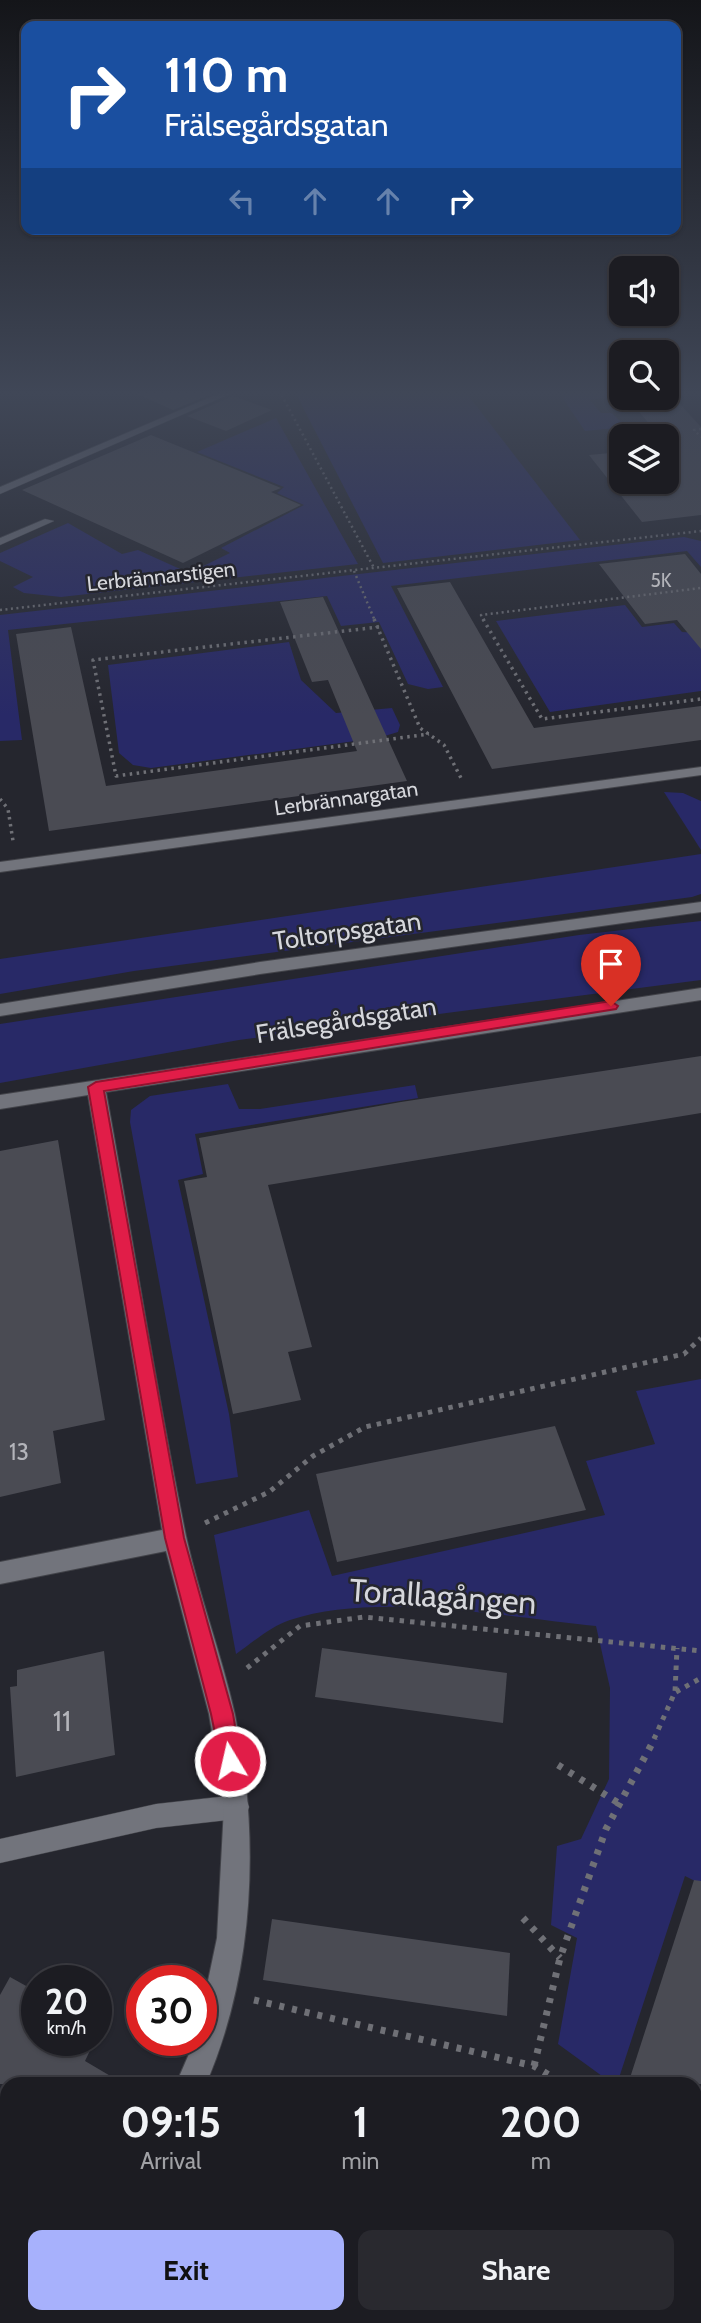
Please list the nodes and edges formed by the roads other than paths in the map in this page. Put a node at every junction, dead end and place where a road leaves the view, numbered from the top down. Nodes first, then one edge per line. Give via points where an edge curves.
1 (49, 522) dead end
2 (0, 542) edge
3 (700, 772) edge
4 (8, 866) edge
5 (701, 907) edge
6 (701, 994) edge
7 (0, 1010) edge
8 (96, 1087) junction
9 (0, 1102) edge
10 (175, 1538) junction
11 (0, 1573) edge
12 (237, 1807) junction
13 (0, 1851) edge
14 (194, 2077) edge

1 - 2 lane
3 - 4 street, Lerbrännargatan
5 - 7 street, Toltorpsgatan via 260,968
6 - 8 street, Frälsegårdsgatan
8 - 9 street, Frälsegårdsgatan
8 - 10 street
10 - 11 street
10 - 12 street via 222,1714
12 - 13 lane via 156,1816
12 - 14 street via 231,1938 211,2038

